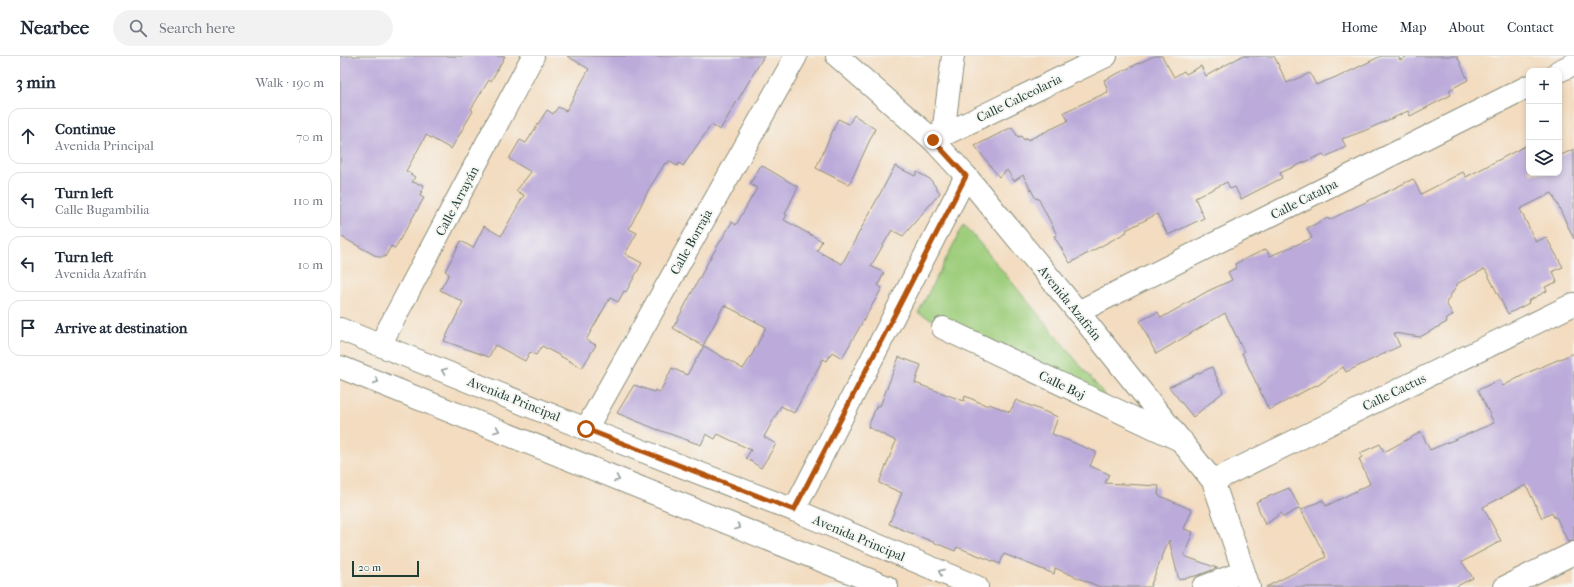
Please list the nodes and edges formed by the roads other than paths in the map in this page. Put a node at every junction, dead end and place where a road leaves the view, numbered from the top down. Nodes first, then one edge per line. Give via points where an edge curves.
1 (533, 56) edge
2 (796, 56) edge
3 (837, 56) edge
4 (953, 56) edge
5 (1106, 56) edge
6 (1574, 64) edge
7 (1562, 70) edge
8 (1526, 88) edge
9 (938, 137) junction
10 (966, 176) junction
11 (1574, 304) edge
12 (1078, 312) junction
13 (943, 328) dead end
14 (340, 329) edge
15 (380, 346) junction
16 (340, 367) edge
17 (586, 429) junction
18 (1182, 441) junction
19 (1213, 481) junction
20 (794, 510) junction
21 (1574, 553) edge
22 (1246, 579) edge
23 (887, 587) edge
24 (977, 587) edge
25 (1203, 587) edge
26 (1505, 587) edge

1 - 15 street, Calle Arrayán
2 - 17 street, Calle Borraja
3 - 9 street, Avenida Azafrán
4 - 9 street
5 - 9 street, Calle Calceolaria
6 - 7 street
8 - 12 street, Calle Catalpa
9 - 10 street, Avenida Azafrán
10 - 12 street, Avenida Azafrán
10 - 20 street
11 - 19 street, Calle Cactus
12 - 18 street, Avenida Azafrán
13 - 18 street, Calle Boj
14 - 15 street, Avenida Principal
17 -> 15 street, Avenida Principal
16 -> 23 street
17 - 20 street, Avenida Principal
18 - 19 street, Avenida Azafrán
19 - 22 street, Avenida Azafrán
24 -> 20 street, Avenida Principal
21 - 26 street
22 - 25 street

